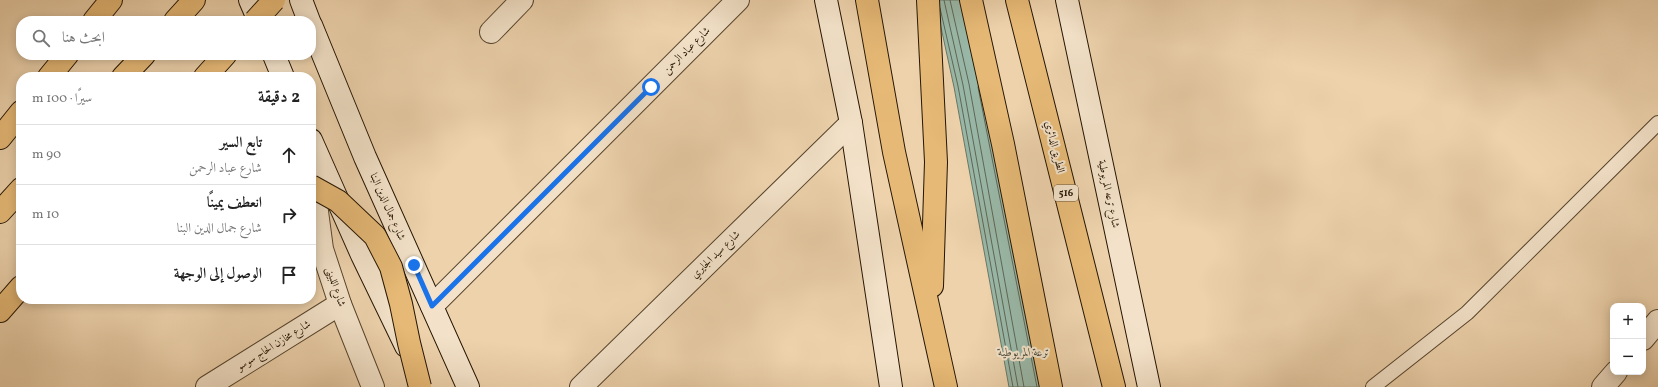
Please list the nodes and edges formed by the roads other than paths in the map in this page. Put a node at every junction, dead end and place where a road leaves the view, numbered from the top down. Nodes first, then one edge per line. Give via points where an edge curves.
1 (110, 0) edge
2 (194, 0) edge
3 (250, 0) edge
4 (274, 0) edge
5 (301, 0) edge
6 (522, 0) edge
7 (738, 0) edge
8 (826, 0) edge
9 (867, 0) edge
10 (928, 0) edge
11 (971, 0) edge
12 (1017, 0) edge
13 (1067, 0) edge
14 (98, 16) edge
15 (180, 16) edge
16 (257, 16) edge
17 (260, 16) edge
18 (307, 16) edge
19 (491, 32) dead end
20 (316, 37) edge
21 (63, 60) edge
22 (139, 60) edge
23 (220, 60) edge
24 (276, 60) edge
25 (53, 72) edge
26 (128, 72) edge
27 (210, 72) edge
28 (281, 72) edge
29 (16, 118) edge
30 (850, 123) junction
31 (1658, 123) edge
32 (0, 138) edge
33 (316, 151) edge
34 (316, 189) edge
35 (16, 194) edge
36 (316, 204) edge
37 (0, 212) edge
38 (16, 293) edge
39 (340, 304) junction
40 (432, 306) junction
41 (0, 311) edge
42 (930, 318) junction
43 (1658, 321) edge
44 (1646, 335) edge
45 (1613, 375) edge
46 (207, 387) edge
47 (373, 387) edge
48 (420, 387) edge
49 (426, 387) edge
50 (468, 387) edge
51 (581, 387) edge
52 (891, 387) edge
53 (946, 387) edge
54 (1051, 387) edge
55 (1114, 387) edge
56 (1149, 387) edge
57 (1373, 387) edge
58 (1603, 387) edge

1 - 14 highway
2 - 15 highway
3 - 16 main road
4 - 17 highway, bridge
5 - 18 main road
6 - 19 main road
7 - 40 main road, شارع عباد الرحمن
8 - 30 main road
9 - 42 highway via 894,152
10 - 42 highway via 936,162
11 - 54 highway via 1003,144
12 - 55 highway, الطريق الدائري / 516
13 - 56 main road, شارع ترعه المريوطية
20 - 40 main road, شارع جمال الدين البنا via 365,156
21 - 25 highway
22 - 26 highway
23 - 27 highway
24 - 28 main road
29 - 32 highway
30 - 51 main road, شارع سيد الجايري
30 - 52 main road
31 - 57 lane via 1467,312
33 - 49 main road via 362,255
34 - 48 highway, bridge via 338,201 376,236 391,267
35 - 37 highway
36 - 39 main road, شارع اللبينى via 322,249
38 - 41 highway
39 - 46 main road, شارع مخازن الحاج سوسو
39 - 47 main road, شارع اللبينى
40 - 50 main road, شارع جمال الدين البنا
42 - 53 highway
43 - 44 main road
45 - 58 main road

